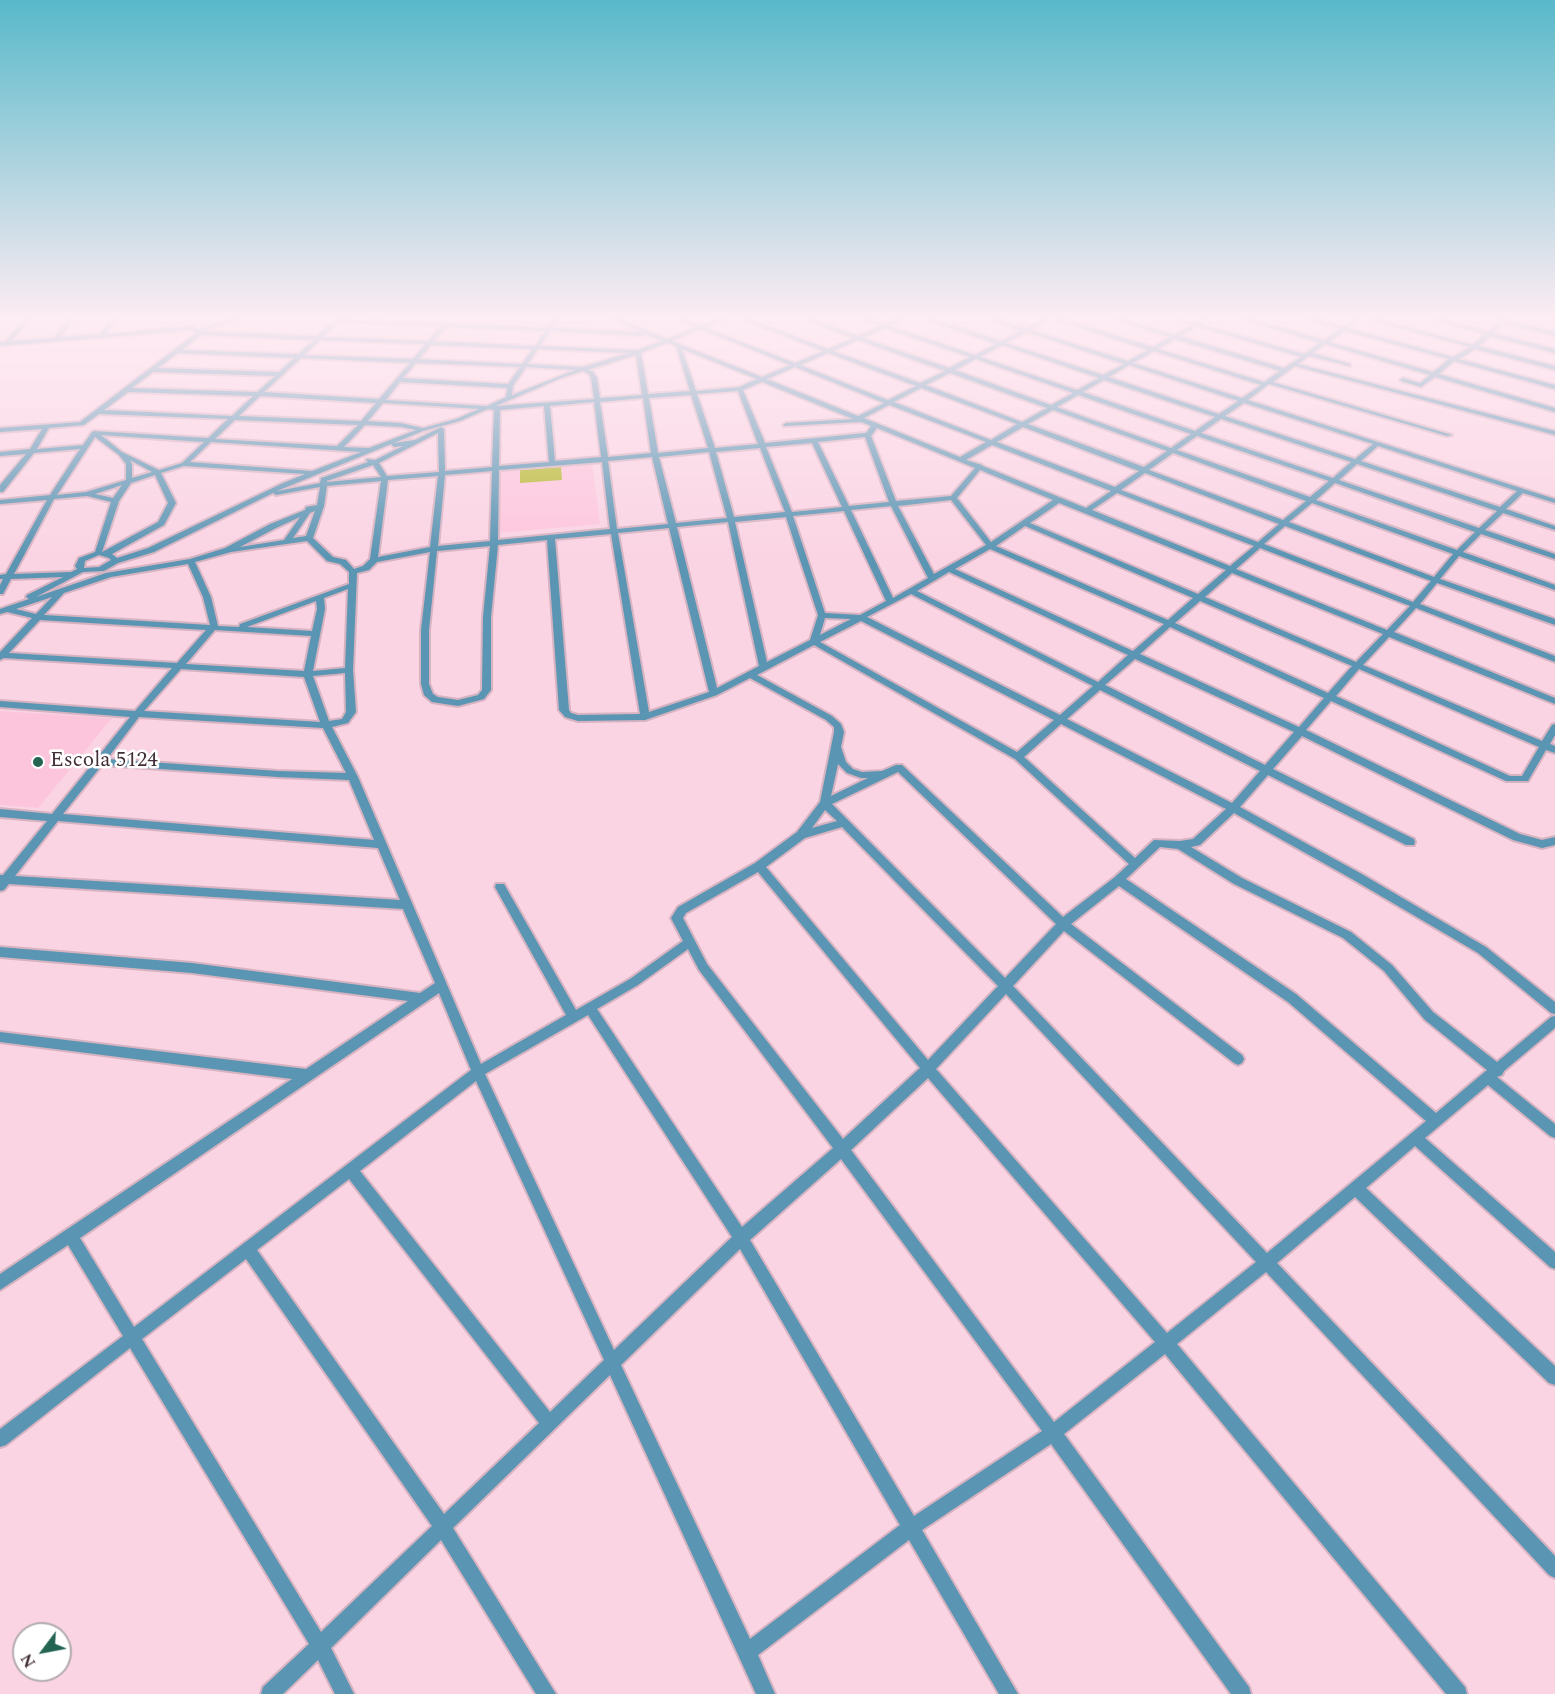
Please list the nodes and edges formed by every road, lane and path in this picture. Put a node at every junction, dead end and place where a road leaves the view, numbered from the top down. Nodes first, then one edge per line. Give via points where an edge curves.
1 (114, 399) edge
2 (254, 399) edge
3 (346, 399) edge
4 (505, 399) edge
5 (620, 399) edge
6 (645, 399) edge
7 (695, 399) edge
8 (744, 399) edge
9 (814, 399) edge
10 (880, 399) edge
11 (898, 399) edge
12 (954, 399) edge
13 (1030, 399) edge
14 (1067, 399) edge
15 (1098, 399) edge
16 (1166, 399) edge
17 (1236, 399) edge
18 (1245, 399) edge
19 (1322, 399) edge
20 (1428, 399) edge
21 (1519, 399) edge
22 (380, 401) junction
23 (596, 401) junction
24 (1242, 401) junction
25 (890, 403) junction
26 (547, 405) junction
27 (486, 407) junction
28 (1053, 407) junction
29 (497, 408) junction
30 (1555, 410) edge
31 (98, 412) junction
32 (235, 417) junction
33 (1219, 417) junction
34 (861, 418) junction
35 (458, 420) junction
36 (363, 423) junction
37 (82, 424) junction
38 (1022, 424) junction
39 (786, 425) dead end
40 (878, 425) junction
41 (47, 426) junction
42 (0, 430) edge
43 (421, 430) junction
44 (437, 431) junction
45 (94, 433) junction
46 (1555, 433) edge
47 (867, 434) junction
48 (1195, 434) junction
49 (1449, 435) dead end
50 (208, 440) junction
51 (418, 441) junction
52 (814, 441) junction
53 (993, 442) junction
54 (1377, 444) junction
55 (762, 445) junction
56 (83, 447) junction
57 (339, 448) junction
58 (370, 450) junction
59 (712, 450) junction
60 (1172, 450) junction
61 (32, 452) junction
62 (120, 453) junction
63 (0, 454) edge
64 (358, 455) junction
65 (654, 455) junction
66 (604, 459) junction
67 (962, 459) junction
68 (375, 462) junction
69 (1356, 462) junction
70 (184, 464) junction
71 (552, 464) junction
72 (980, 466) junction
73 (495, 469) junction
74 (1144, 469) junction
75 (156, 471) junction
76 (314, 473) junction
77 (442, 473) junction
78 (385, 478) junction
79 (129, 480) junction
80 (1334, 480) junction
81 (324, 482) junction
82 (0, 490) edge
83 (1116, 490) junction
84 (1522, 490) junction
85 (87, 494) junction
86 (262, 495) junction
87 (52, 497) junction
88 (953, 498) junction
89 (1060, 499) junction
90 (115, 501) junction
91 (1310, 501) junction
92 (1555, 501) edge
93 (0, 502) edge
94 (893, 503) junction
95 (320, 506) junction
96 (847, 508) junction
97 (309, 509) junction
98 (1088, 510) junction
99 (1502, 510) junction
100 (789, 514) junction
101 (731, 520) junction
102 (1285, 522) junction
103 (1024, 523) junction
104 (671, 526) junction
105 (1555, 528) edge
106 (614, 531) junction
107 (1480, 531) junction
108 (309, 538) junction
109 (551, 538) junction
110 (287, 541) junction
111 (494, 543) junction
112 (1260, 545) junction
113 (990, 546) junction
114 (434, 549) junction
115 (228, 550) junction
116 (1458, 553) junction
117 (102, 554) junction
118 (1555, 557) edge
119 (374, 560) junction
120 (115, 561) junction
121 (191, 561) junction
122 (1234, 569) junction
123 (81, 570) junction
124 (950, 570) junction
125 (353, 572) junction
126 (71, 574) junction
127 (10, 576) junction
128 (0, 578) edge
129 (933, 579) junction
130 (1435, 580) junction
131 (352, 585) junction
132 (1555, 588) edge
133 (911, 591) junction
134 (0, 592) edge
135 (62, 592) junction
136 (320, 598) junction
137 (1199, 598) junction
138 (891, 602) junction
139 (1414, 605) junction
140 (3, 611) edge
141 (822, 615) junction
142 (39, 617) junction
143 (860, 617) junction
144 (1555, 622) edge
145 (1170, 624) junction
146 (214, 626) junction
147 (237, 628) junction
148 (1389, 632) junction
149 (315, 634) junction
150 (814, 642) junction
151 (1136, 655) junction
152 (1, 656) edge
153 (1555, 659) edge
154 (1357, 666) junction
155 (178, 667) junction
156 (764, 668) junction
157 (349, 670) junction
158 (308, 674) junction
159 (751, 675) junction
160 (1100, 686) junction
161 (714, 693) junction
162 (1328, 698) junction
163 (1555, 701) edge
164 (0, 704) edge
165 (137, 714) junction
166 (645, 717) junction
167 (1062, 720) junction
168 (326, 725) junction
169 (1555, 727) edge
170 (1300, 731) junction
171 (839, 732) junction
172 (1544, 746) junction
173 (1555, 750) edge
174 (1018, 757) junction
175 (100, 762) junction
176 (899, 767) junction
177 (1265, 770) junction
178 (353, 777) junction
179 (825, 803) junction
180 (1233, 807) junction
181 (0, 813) edge
182 (55, 817) junction
183 (843, 823) junction
184 (801, 835) junction
185 (1410, 842) dead end
186 (1555, 842) edge
187 (381, 844) junction
188 (1179, 845) junction
189 (1135, 864) junction
190 (759, 866) junction
191 (1119, 880) junction
192 (2, 882) edge
193 (500, 887) dead end
194 (407, 905) junction
195 (1063, 924) junction
196 (690, 942) junction
197 (0, 952) edge
198 (440, 986) junction
199 (1006, 986) junction
200 (422, 998) junction
201 (590, 1008) junction
202 (1555, 1009) edge
203 (574, 1018) junction
204 (1555, 1021) edge
205 (0, 1037) edge
206 (1238, 1059) dead end
207 (928, 1069) junction
208 (478, 1072) junction
209 (1493, 1074) junction
210 (308, 1075) junction
211 (1436, 1121) junction
212 (1555, 1132) edge
213 (1416, 1138) junction
214 (842, 1149) junction
215 (351, 1172) junction
216 (1357, 1189) junction
217 (70, 1235) junction
218 (741, 1238) junction
219 (248, 1249) junction
220 (1555, 1262) edge
221 (1266, 1263) junction
222 (0, 1282) edge
223 (133, 1337) junction
224 (1165, 1342) junction
225 (612, 1361) junction
226 (1555, 1377) edge
227 (549, 1423) junction
228 (1053, 1433) junction
229 (0, 1439) edge
230 (442, 1527) junction
231 (911, 1528) junction
232 (1555, 1569) edge
233 (320, 1646) junction
234 (746, 1653) junction
235 (270, 1694) edge
236 (345, 1694) edge
237 (547, 1694) edge
238 (766, 1694) edge
239 (1009, 1694) edge
240 (1242, 1694) edge
241 (1458, 1694) edge

1 - 31 street
2 - 32 street
3 - 22 street
4 - 27 street
5 - 23 street
6 - 65 street
7 - 59 street
8 - 55 street
9 - 34 street
10 - 25 street
11 - 25 street
12 - 38 street
13 - 28 street
14 - 28 street
15 - 48 street
16 - 33 street
17 - 24 street
18 - 24 street
19 - 49 street
20 - 46 street
21 - 30 street
22 - 27 street
22 - 36 street
23 - 26 street
23 - 66 street
24 - 33 street
24 - 54 street
25 - 34 street
25 - 53 street
26 - 29 street
26 - 71 street
27 - 29 street
27 - 35 street
28 - 38 street
28 - 60 street
29 - 73 street
31 - 32 street
31 - 37 street
32 - 36 street
32 - 50 street
33 - 48 street
33 - 69 street
34 - 39 street
34 - 40 street
35 - 43 street
35 - 44 street
36 - 43 street
36 - 57 street
37 - 41 street
37 - 45 street
38 - 53 street
38 - 74 street
40 - 47 street via 872,428 872,434
40 - 67 street
41 - 42 street
41 - 61 street
43 - 44 street
43 - 58 street
44 - 51 street
44 - 77 street
45 - 50 street
45 - 56 street
45 - 62 street
47 - 52 street
47 - 94 street
48 - 60 street
48 - 80 street
50 - 57 street
50 - 70 street
51 - 58 street
51 - 68 street
52 - 55 street
52 - 96 street
53 - 67 street
53 - 83 street
54 - 69 street
54 - 84 street
55 - 59 street
55 - 100 street
56 - 61 street
56 - 87 street
57 - 58 street
58 - 64 street
59 - 65 street
59 - 101 street
60 - 74 street
60 - 91 street
61 - 63 street
61 - 82 street
62 - 75 street
62 - 79 street via 129,464
64 - 68 street
64 - 76 street
65 - 66 street
65 - 104 street
66 - 71 street
66 - 106 street
67 - 72 street
68 - 78 street
68 - 81 street
69 - 80 street
69 - 99 street
70 - 75 street
70 - 76 street
71 - 73 street
72 - 88 street
72 - 89 street
73 - 77 street
73 - 111 street
74 - 83 street
74 - 102 street
75 - 79 street
75 - 117 street via 169,494 170,511 161,523
76 - 81 street
76 - 86 street
77 - 78 street
77 - 114 street
78 - 81 street
78 - 119 street
79 - 85 street
79 - 90 street
80 - 91 street
80 - 107 street
81 - 86 street
81 - 95 street
83 - 98 street
83 - 112 street
84 - 92 street
84 - 99 street
85 - 87 street
85 - 90 street
86 - 120 street via 160,546
87 - 93 street
87 - 127 street
88 - 94 street
88 - 113 street
89 - 98 street
89 - 103 street
90 - 117 street
91 - 102 street
91 - 116 street
94 - 96 street
94 - 129 street
95 - 97 street
95 - 108 street
96 - 100 street
96 - 138 street
97 - 110 street
97 - 115 street
98 - 122 street
99 - 105 street
99 - 107 street
100 - 101 street
100 - 141 street
101 - 104 street
101 - 156 street
102 - 112 street
102 - 130 street
103 - 113 street
103 - 137 street
104 - 106 street
104 - 161 street
106 - 109 street
106 - 166 street
107 - 116 street
107 - 118 street
108 - 110 street
108 - 125 street via 330,559 343,562
109 - 111 street
109 - 166 street via 564,710 578,718
110 - 115 street
111 - 114 street
111 - 114 street via 486,690 481,697 458,702 435,699 425,684 425,630
112 - 122 street
112 - 139 street
113 - 124 street
113 - 145 street
114 - 119 street
115 - 121 street
116 - 130 street
116 - 132 street
117 - 120 street
117 - 123 street via 82,560
119 - 125 street
120 - 123 street via 101,569
121 - 135 street via 109,575
121 - 146 street via 207,597
122 - 137 street
122 - 148 street
123 - 126 street
124 - 129 street
124 - 151 street
125 - 131 street
126 - 127 street
126 - 140 street
127 - 128 street
127 - 134 street
129 - 133 street
130 - 139 street
130 - 144 street
131 - 136 street
131 - 157 street
133 - 138 street
133 - 160 street
135 - 140 street
135 - 142 street
136 - 147 street
136 - 149 street
137 - 145 street
137 - 154 street
138 - 143 street
139 - 148 street
139 - 153 street
140 - 142 street
141 - 143 street
141 - 150 street
142 - 146 street
142 - 152 street
143 - 150 street
143 - 167 street
145 - 151 street
145 - 162 street
146 - 147 street
146 - 155 street
147 - 149 street
148 - 154 street
148 - 163 street
149 - 158 street
150 - 156 street
150 - 174 street
151 - 160 street
151 - 170 street
152 - 155 street
154 - 162 street
154 - 172 street
155 - 158 street
155 - 165 street
156 - 159 street
157 - 158 street
157 - 168 street via 350,717
158 - 168 street
159 - 161 street
159 - 171 street via 829,718
160 - 167 street
160 - 177 street
161 - 166 street
162 - 170 street
162 - 172 street via 1509,779 1525,779
164 - 165 street
165 - 168 street
165 - 175 street
167 - 174 street
167 - 180 street
168 - 178 street
169 - 172 street
170 - 177 street
170 - 186 street via 1517,837 1542,844
171 - 176 street via 838,753 850,771 874,775
171 - 179 street
172 - 173 street
174 - 189 street
175 - 178 street
175 - 182 street
176 - 179 street
176 - 195 street
177 - 180 street
177 - 185 street
178 - 187 street
179 - 183 street
179 - 184 street
180 - 188 street via 1196,842
180 - 202 street via 1482,950
181 - 182 street
182 - 187 street
182 - 192 street
183 - 184 street
183 - 199 street
184 - 190 street
187 - 194 street
188 - 189 street via 1158,843
188 - 209 street via 1238,881 1347,935 1388,968 1429,1016
189 - 191 street
190 - 196 street via 682,910 677,918
190 - 207 street
191 - 195 street
191 - 211 street via 1292,998
192 - 194 street
193 - 203 street
194 - 198 street
195 - 199 street
195 - 206 street
196 - 201 street
196 - 214 street via 703,967
197 - 200 street via 192,968
198 - 200 street
198 - 208 street
199 - 207 street
199 - 221 street
200 - 210 street
201 - 203 street
201 - 218 street
203 - 208 street
204 - 209 street
205 - 210 street
207 - 214 street
207 - 224 street
208 - 215 street
208 - 225 street
209 - 211 street
209 - 212 street
210 - 217 street
211 - 213 street
213 - 216 street
213 - 220 street
214 - 218 street
214 - 228 street
215 - 219 street
215 - 227 street
216 - 221 street
216 - 226 street
217 - 222 street
217 - 223 street
218 - 225 street
218 - 231 street
219 - 223 street
219 - 230 street
221 - 224 street
221 - 232 street
223 - 229 street
223 - 233 street
224 - 228 street
224 - 241 street
225 - 227 street
225 - 234 street
227 - 230 street
228 - 231 street
228 - 240 street
230 - 233 street
230 - 237 street
231 - 234 street
231 - 239 street
233 - 235 street
233 - 236 street
234 - 238 street

